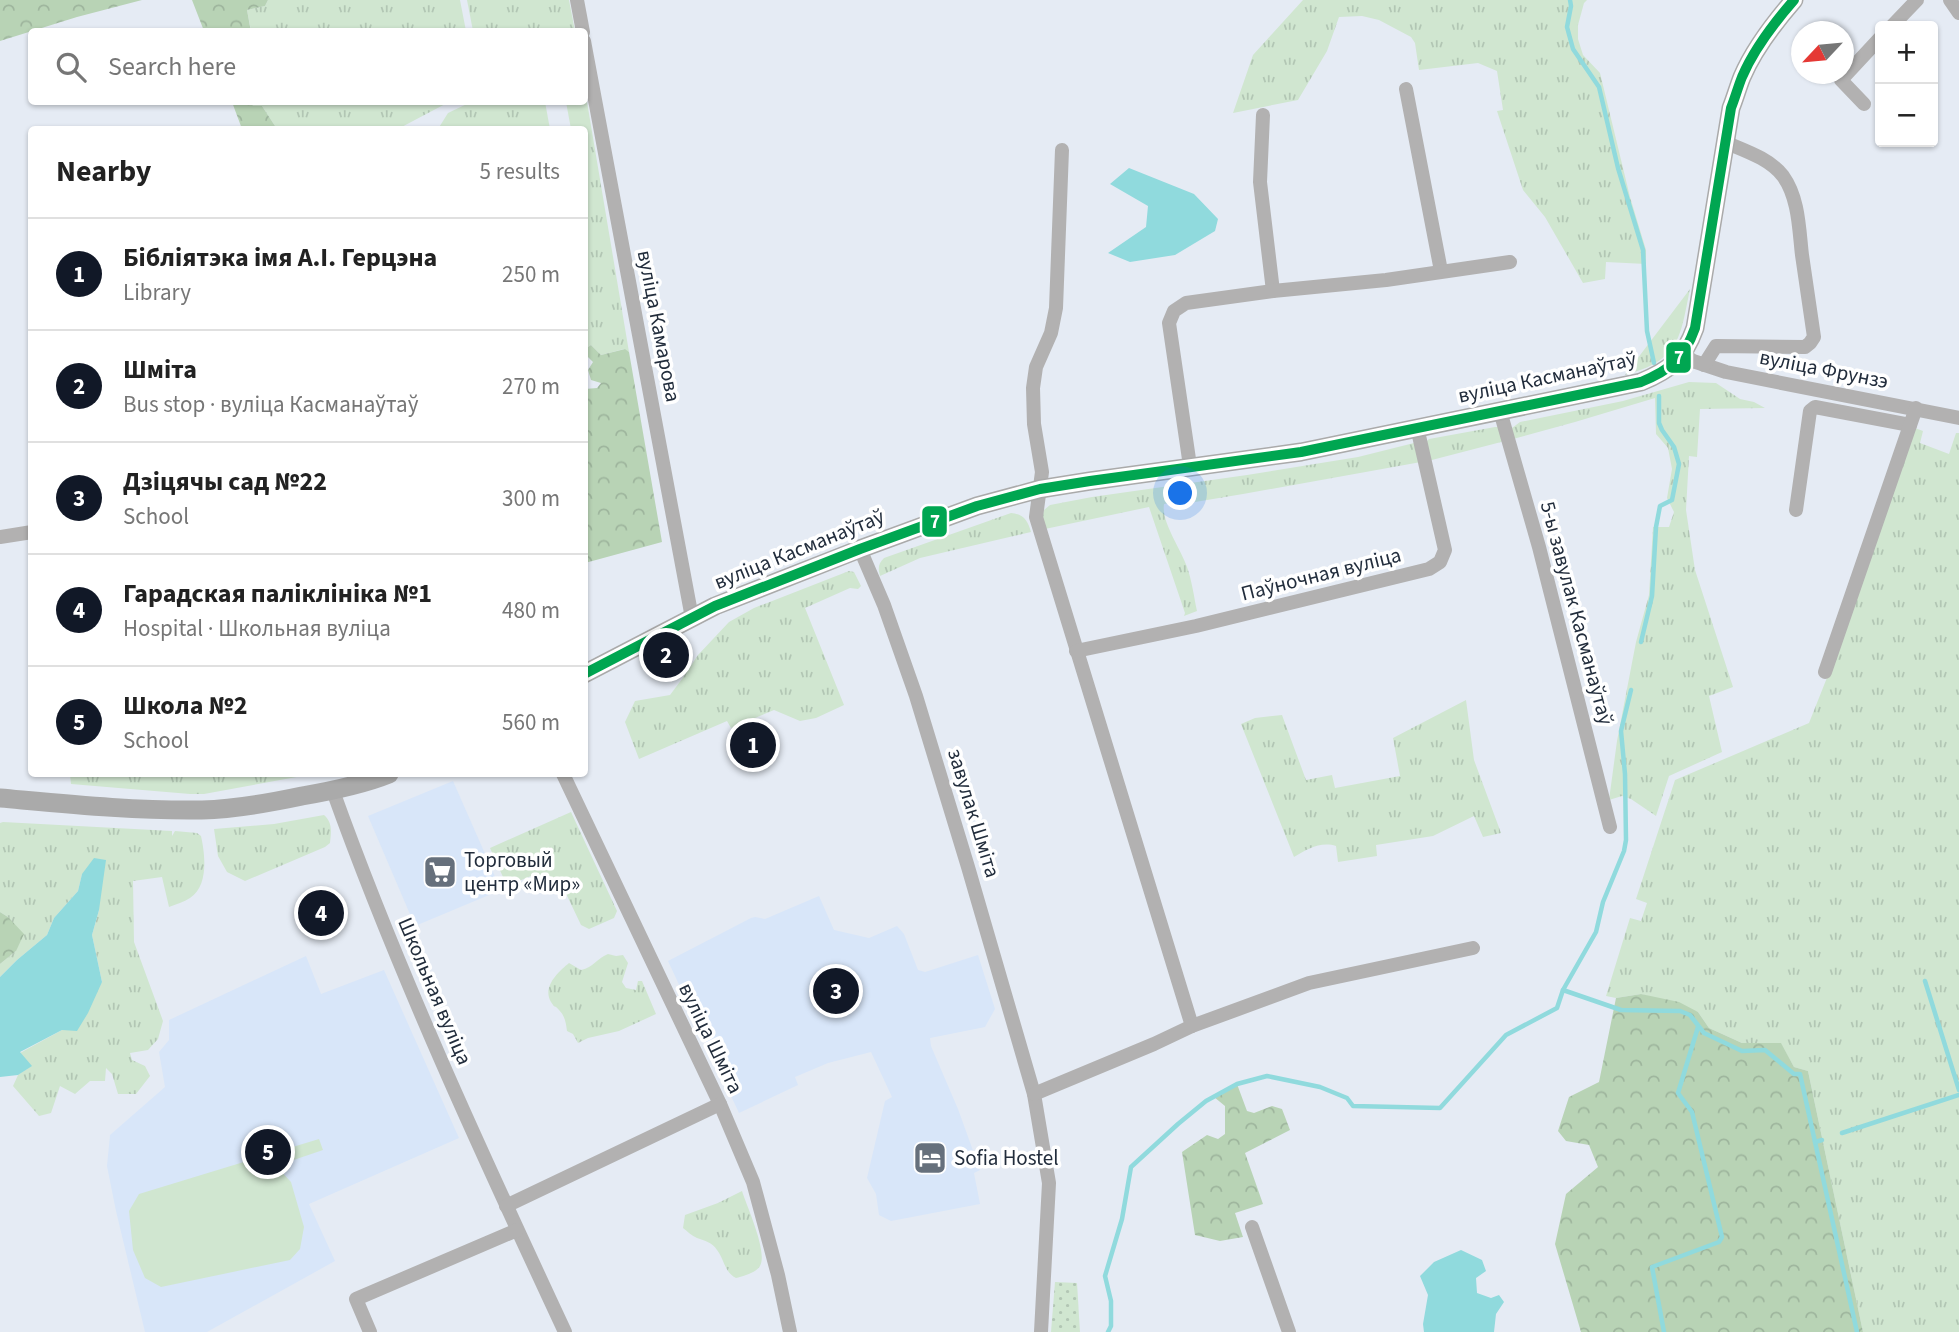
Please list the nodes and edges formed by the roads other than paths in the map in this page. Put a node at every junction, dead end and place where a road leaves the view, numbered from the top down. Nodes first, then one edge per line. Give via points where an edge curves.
1 (577, 0) edge
2 (1794, 0) edge
3 (1917, 0) edge
4 (1950, 0) edge
5 (1959, 13) edge
6 (1897, 21) edge
7 (582, 28) edge
8 (1875, 43) edge
9 (588, 62) edge
10 (1406, 89) dead end
11 (1864, 104) dead end
12 (1263, 115) dead end
13 (1727, 144) junction
14 (1062, 150) dead end
15 (1510, 262) dead end
16 (1441, 271) junction
17 (1273, 291) junction
18 (1684, 354) junction
19 (1704, 365) junction
20 (1916, 408) junction
21 (1500, 411) junction
22 (1959, 418) edge
23 (1910, 425) junction
24 (1417, 427) junction
25 (1190, 467) junction
26 (1040, 489) junction
27 (1796, 510) dead end
28 (28, 533) edge
29 (0, 537) edge
30 (860, 549) junction
31 (692, 618) junction
32 (1076, 651) junction
33 (588, 672) edge
34 (1825, 672) dead end
35 (382, 777) edge
36 (564, 777) edge
37 (333, 790) junction
38 (0, 798) edge
39 (1609, 827) dead end
40 (1472, 948) dead end
41 (1192, 1026) junction
42 (1034, 1094) junction
43 (720, 1104) junction
44 (506, 1206) junction
45 (1252, 1227) dead end
46 (517, 1230) junction
47 (370, 1332) edge
48 (565, 1332) edge
49 (790, 1332) edge
50 (1041, 1332) edge
51 (1289, 1332) edge

1 - 7 street
2 - 13 main road via 1742,76 1731,108
3 - 6 street
4 - 5 street
8 - 11 street via 1841,80
9 - 31 street, вуліца Камарова
10 - 16 street
12 - 17 street via 1260,183
13 - 18 main road via 1695,328
13 - 19 street via 1776,169 1790,189 1814,337 1805,347 1716,346
14 - 26 street via 1056,308 1033,388
15 - 16 street
16 - 17 street
17 - 25 street via 1186,303 1174,310 1169,323
18 - 19 street, вуліца Фрунзэ
18 - 21 main road, вуліца Касманаўтаў via 1672,366 1640,382
19 - 20 street, вуліца Фрунзэ
20 - 22 street, вуліца Фрунзэ
20 - 23 street
21 - 24 main road, вуліца Касманаўтаў
21 - 39 street, 5-ы завулак Касманаўтаў
23 - 27 street via 1815,407 1810,411
23 - 34 street
24 - 25 main road, вуліца Касманаўтаў via 1301,452
24 - 32 street, Паўночная вуліца via 1445,550 1440,562 1429,569 1196,626
25 - 26 main road, вуліца Касманаўтаў
26 - 30 main road, вуліца Касманаўтаў via 977,506
26 - 32 street via 1038,527
28 - 29 street
30 - 31 main road, вуліца Касманаўтаў
30 - 42 street, завулак Шміта via 916,696
31 - 33 main road, вуліца Касманаўтаў
32 - 41 street
35 - 37 main road
36 - 43 street, вуліца Шміта
37 - 38 main road via 205,810 123,809
37 - 44 street, Школьная вуліца via 389,939
40 - 41 street via 1309,983
41 - 42 street
42 - 50 street, завулак Шміта via 1049,1183
43 - 44 street
43 - 49 street, вуліца Шміта via 753,1182
44 - 46 street, Школьная вуліца
45 - 51 street
46 - 47 street via 356,1299
46 - 48 street, Школьная вуліца

